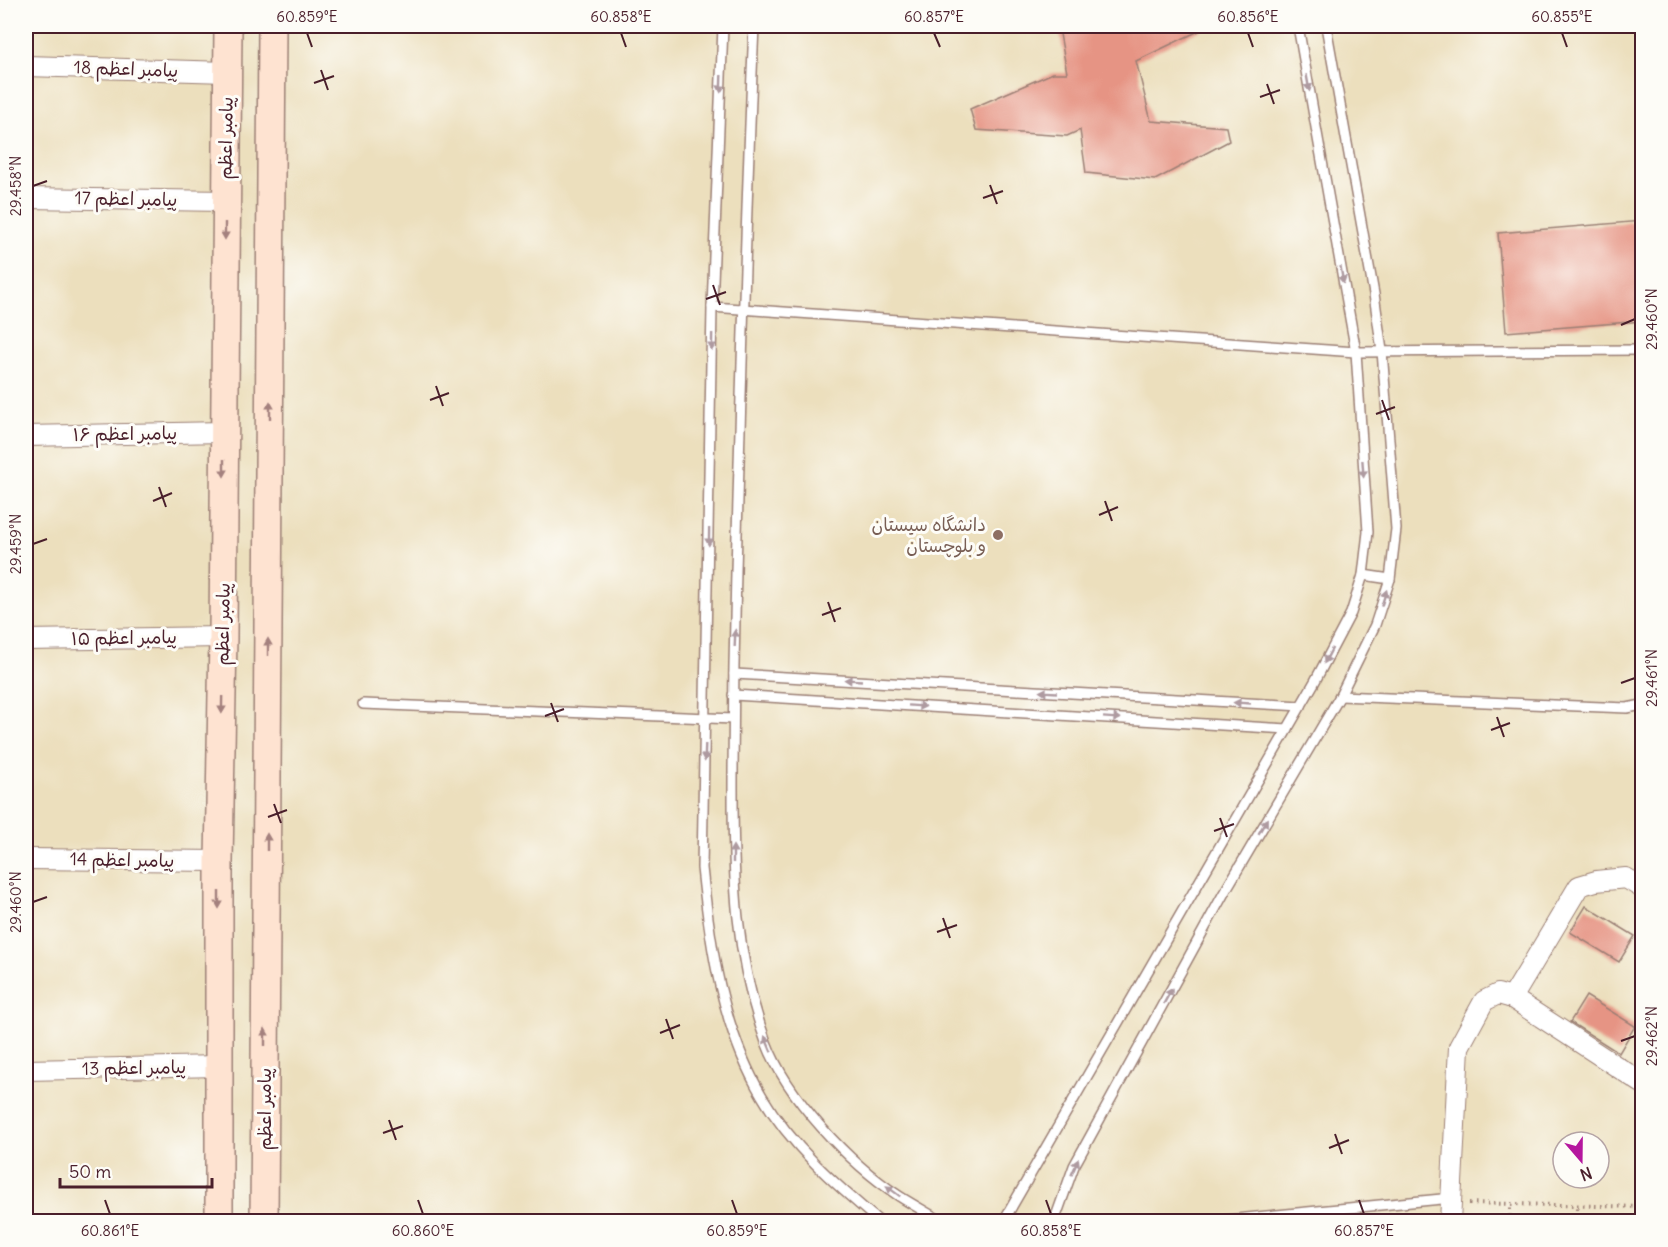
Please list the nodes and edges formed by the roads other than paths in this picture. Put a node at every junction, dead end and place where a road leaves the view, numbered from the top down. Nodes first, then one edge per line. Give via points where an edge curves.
1 (228, 26) edge
2 (272, 26) edge
3 (723, 26) edge
4 (753, 26) edge
5 (1298, 26) edge
6 (1326, 26) edge
7 (26, 66) edge
8 (227, 72) junction
9 (26, 198) edge
10 (226, 201) junction
11 (712, 307) junction
12 (744, 309) junction
13 (1642, 350) edge
14 (1382, 351) junction
15 (1356, 352) junction
16 (224, 432) junction
17 (26, 436) edge
18 (1363, 575) junction
19 (1390, 579) junction
20 (223, 637) junction
21 (26, 640) edge
22 (734, 674) junction
23 (733, 695) junction
24 (1340, 696) junction
25 (363, 704) dead end
26 (1642, 705) edge
27 (1301, 706) junction
28 (706, 718) junction
29 (733, 719) junction
30 (1288, 729) junction
31 (26, 859) edge
32 (219, 861) junction
33 (1642, 888) edge
34 (1512, 998) junction
35 (220, 1066) junction
36 (26, 1070) edge
37 (1642, 1083) edge
38 (1451, 1208) edge
39 (219, 1221) edge
40 (264, 1221) edge
41 (880, 1221) edge
42 (943, 1221) edge
43 (1003, 1221) edge
44 (1010, 1221) edge
45 (1028, 1221) edge
46 (1054, 1221) edge
47 (1205, 1221) edge

1 - 8 main road, پیامبر اعظم
40 -> 2 main road, پیامبر اعظم
3 -> 11 lane
4 - 12 lane
5 -> 15 lane
6 - 14 lane
7 - 8 street, پیامبر اعظم 18
8 - 10 main road, پیامبر اعظم
9 - 10 street, پیامبر اعظم 17
10 -> 16 main road, پیامبر اعظم
11 - 12 lane
11 -> 28 lane
12 - 15 lane
22 -> 12 lane
13 - 14 lane
14 - 15 lane
14 - 19 lane via 1396,529
15 -> 18 lane via 1368,532
16 - 17 street, پیامبر اعظم ۱۶
16 -> 20 main road, پیامبر اعظم
18 - 19 lane
18 -> 27 lane via 1352,612
24 -> 19 lane via 1375,625
20 - 21 street, پیامبر اعظم ۱۵
20 -> 32 main road, پیامبر اعظم
22 - 23 lane
27 -> 22 lane
23 - 29 lane
23 -> 30 lane
24 - 26 lane via 1627,708
46 -> 24 lane via 1074,1166 1224,892
25 - 28 lane
27 - 30 lane
28 - 29 lane
28 -> 41 lane via 702,868 718,981 742,1057 762,1096 795,1142
42 -> 29 lane via 897,1195 818,1123 787,1082 767,1044 746,975 737,921 733,876
30 - 43 lane
31 - 32 street, پیامبر اعظم 14
32 -> 35 main road, پیامبر اعظم
33 - 34 street via 1626,878 1579,886
34 - 37 street
34 - 38 street via 1498,994 1484,1001 1459,1047
35 - 36 street, پیامبر اعظم 13
35 - 39 main road, پیامبر اعظم
38 - 47 lane
44 - 45 lane

